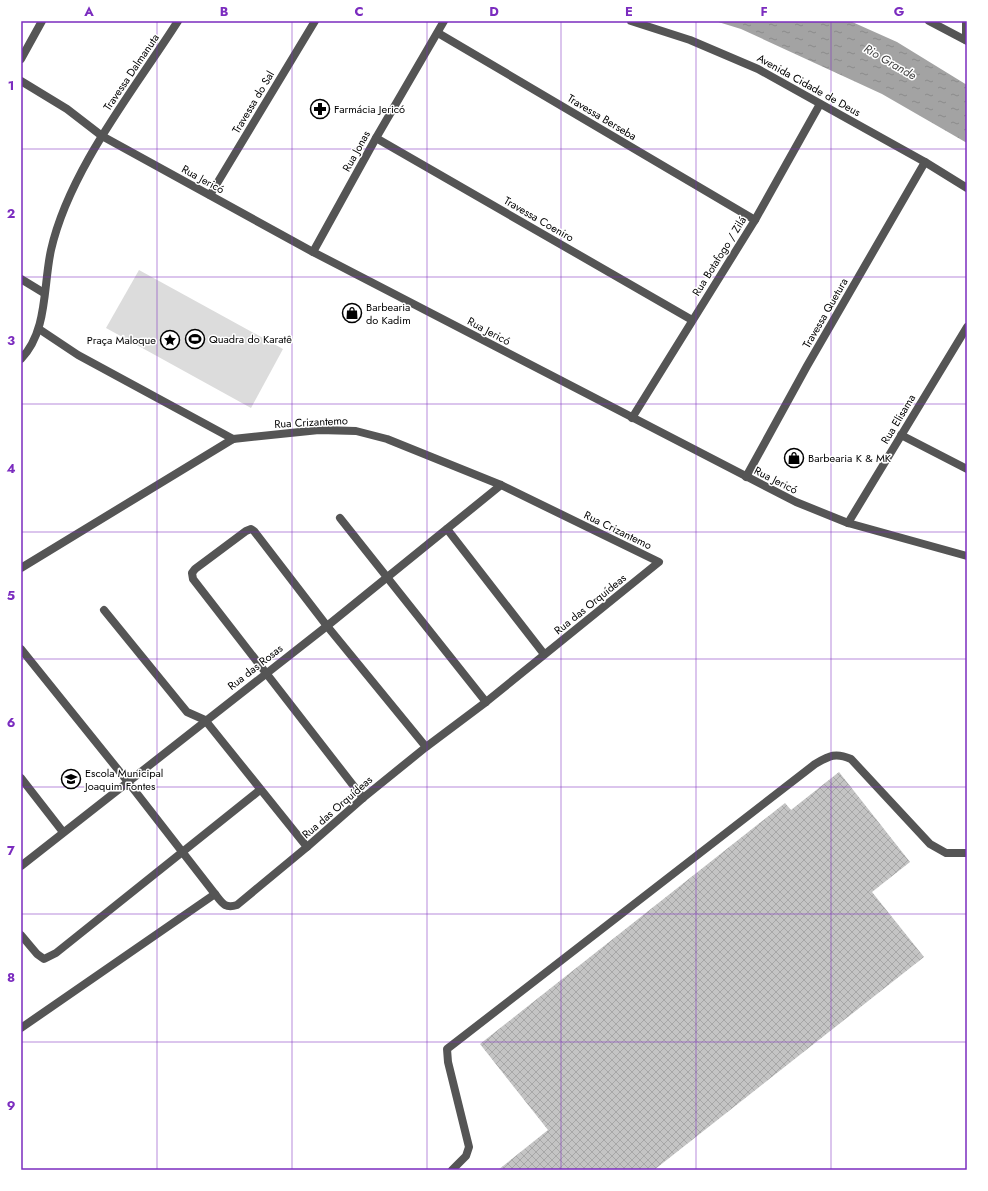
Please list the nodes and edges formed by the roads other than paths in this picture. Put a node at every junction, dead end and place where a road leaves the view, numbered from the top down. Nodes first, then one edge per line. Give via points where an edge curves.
1 (42, 21) edge
2 (178, 21) edge
3 (315, 21) edge
4 (444, 21) edge
5 (631, 21) edge
6 (929, 21) edge
7 (966, 21) edge
8 (438, 33) junction
9 (966, 41) edge
10 (21, 59) edge
11 (21, 81) edge
12 (820, 104) junction
13 (102, 136) junction
14 (376, 138) junction
15 (925, 162) junction
16 (967, 188) edge
17 (210, 195) junction
18 (755, 220) junction
19 (313, 252) junction
20 (21, 279) edge
21 (44, 293) junction
22 (692, 320) junction
23 (39, 329) junction
24 (966, 330) edge
25 (21, 359) edge
26 (632, 418) junction
27 (901, 435) junction
28 (233, 439) junction
29 (967, 469) edge
30 (746, 477) junction
31 (501, 485) junction
32 (340, 518) dead end
33 (848, 523) junction
34 (447, 529) junction
35 (967, 556) edge
36 (659, 562) joint
37 (21, 568) edge
38 (387, 578) junction
39 (104, 610) dead end
40 (327, 626) junction
41 (21, 649) edge
42 (544, 654) junction
43 (266, 672) junction
44 (486, 702) junction
45 (205, 720) junction
46 (426, 747) junction
47 (21, 778) edge
48 (128, 782) junction
49 (260, 790) junction
50 (363, 798) junction
51 (63, 832) junction
52 (307, 847) junction
53 (182, 852) junction
54 (967, 853) edge
55 (21, 866) edge
56 (215, 894) junction
57 (21, 935) edge
58 (21, 1028) edge
59 (452, 1170) edge

1 - 10 street
2 - 13 street, Travessa Dalmanuta
3 - 17 street, Travessa do Sal
4 - 8 street, Rua Jonas
5 - 12 street, Avenida Cidade de Deus via 690,40 758,69
6 - 9 street
7 - 9 street
8 - 14 street, Rua Jonas
8 - 18 street, Travessa Berseba
11 - 13 street, Rua Jericó via 67,109
12 - 15 street, Avenida Cidade de Deus
12 - 18 street, Rua Botafogo / Zilá
13 - 17 street, Rua Jericó
13 - 21 street, Travessa Dalmanuta via 58,222 46,270
14 - 19 street, Rua Jonas
14 - 22 street, Travessa Coeniro
15 - 16 street, Avenida Cidade de Deus
15 - 30 street, Travessa Quetura via 806,366
17 - 19 street, Rua Jericó
18 - 22 street, Rua Botafogo / Zilá
19 - 26 street, Rua Jericó
20 - 21 street
21 - 23 street, Travessa Dalmanuta
22 - 26 street, Rua Botafogo / Zilá
23 - 25 street, Travessa Dalmanuta
23 - 28 street via 78,355
24 - 27 street, Rua Elisama
26 - 30 street, Rua Jericó
27 - 29 street
27 - 33 street, Rua Elisama
28 - 31 street, Rua Crizantemo via 319,430 356,431 387,439
28 - 37 street, Rua Crizantemo
30 - 33 street, Rua Jericó via 796,502
31 - 34 street, Rua das Rosas
31 - 36 street, Rua Crizantemo
32 - 38 street
33 - 35 street, Rua Jericó
34 - 38 street, Rua das Rosas
34 - 42 street
36 - 42 street, Rua das Orquídeas
38 - 40 street, Rua das Rosas
38 - 44 street
39 - 45 street via 187,712
40 - 43 street, Rua das Rosas
40 - 43 street via 250,529 195,569 192,575
40 - 46 street
41 - 48 street
42 - 44 street, Rua das Orquídeas
43 - 45 street, Rua das Rosas
43 - 50 street
44 - 46 street, Rua das Orquídeas
45 - 48 street, Rua das Rosas
45 - 49 street
46 - 50 street, Rua das Orquídeas
47 - 51 street
48 - 51 street, Rua das Rosas
48 - 53 street
49 - 52 street
49 - 53 street
50 - 52 street, Rua das Orquídeas
51 - 55 street, Rua das Rosas
52 - 56 street, Rua das Orquídeas via 237,905 229,908 224,906
53 - 56 street
53 - 57 street via 49,957 44,958 37,954
54 - 59 street via 946,852 930,844 851,759 840,754 826,757 447,1049 470,1147 466,1156
56 - 58 street

